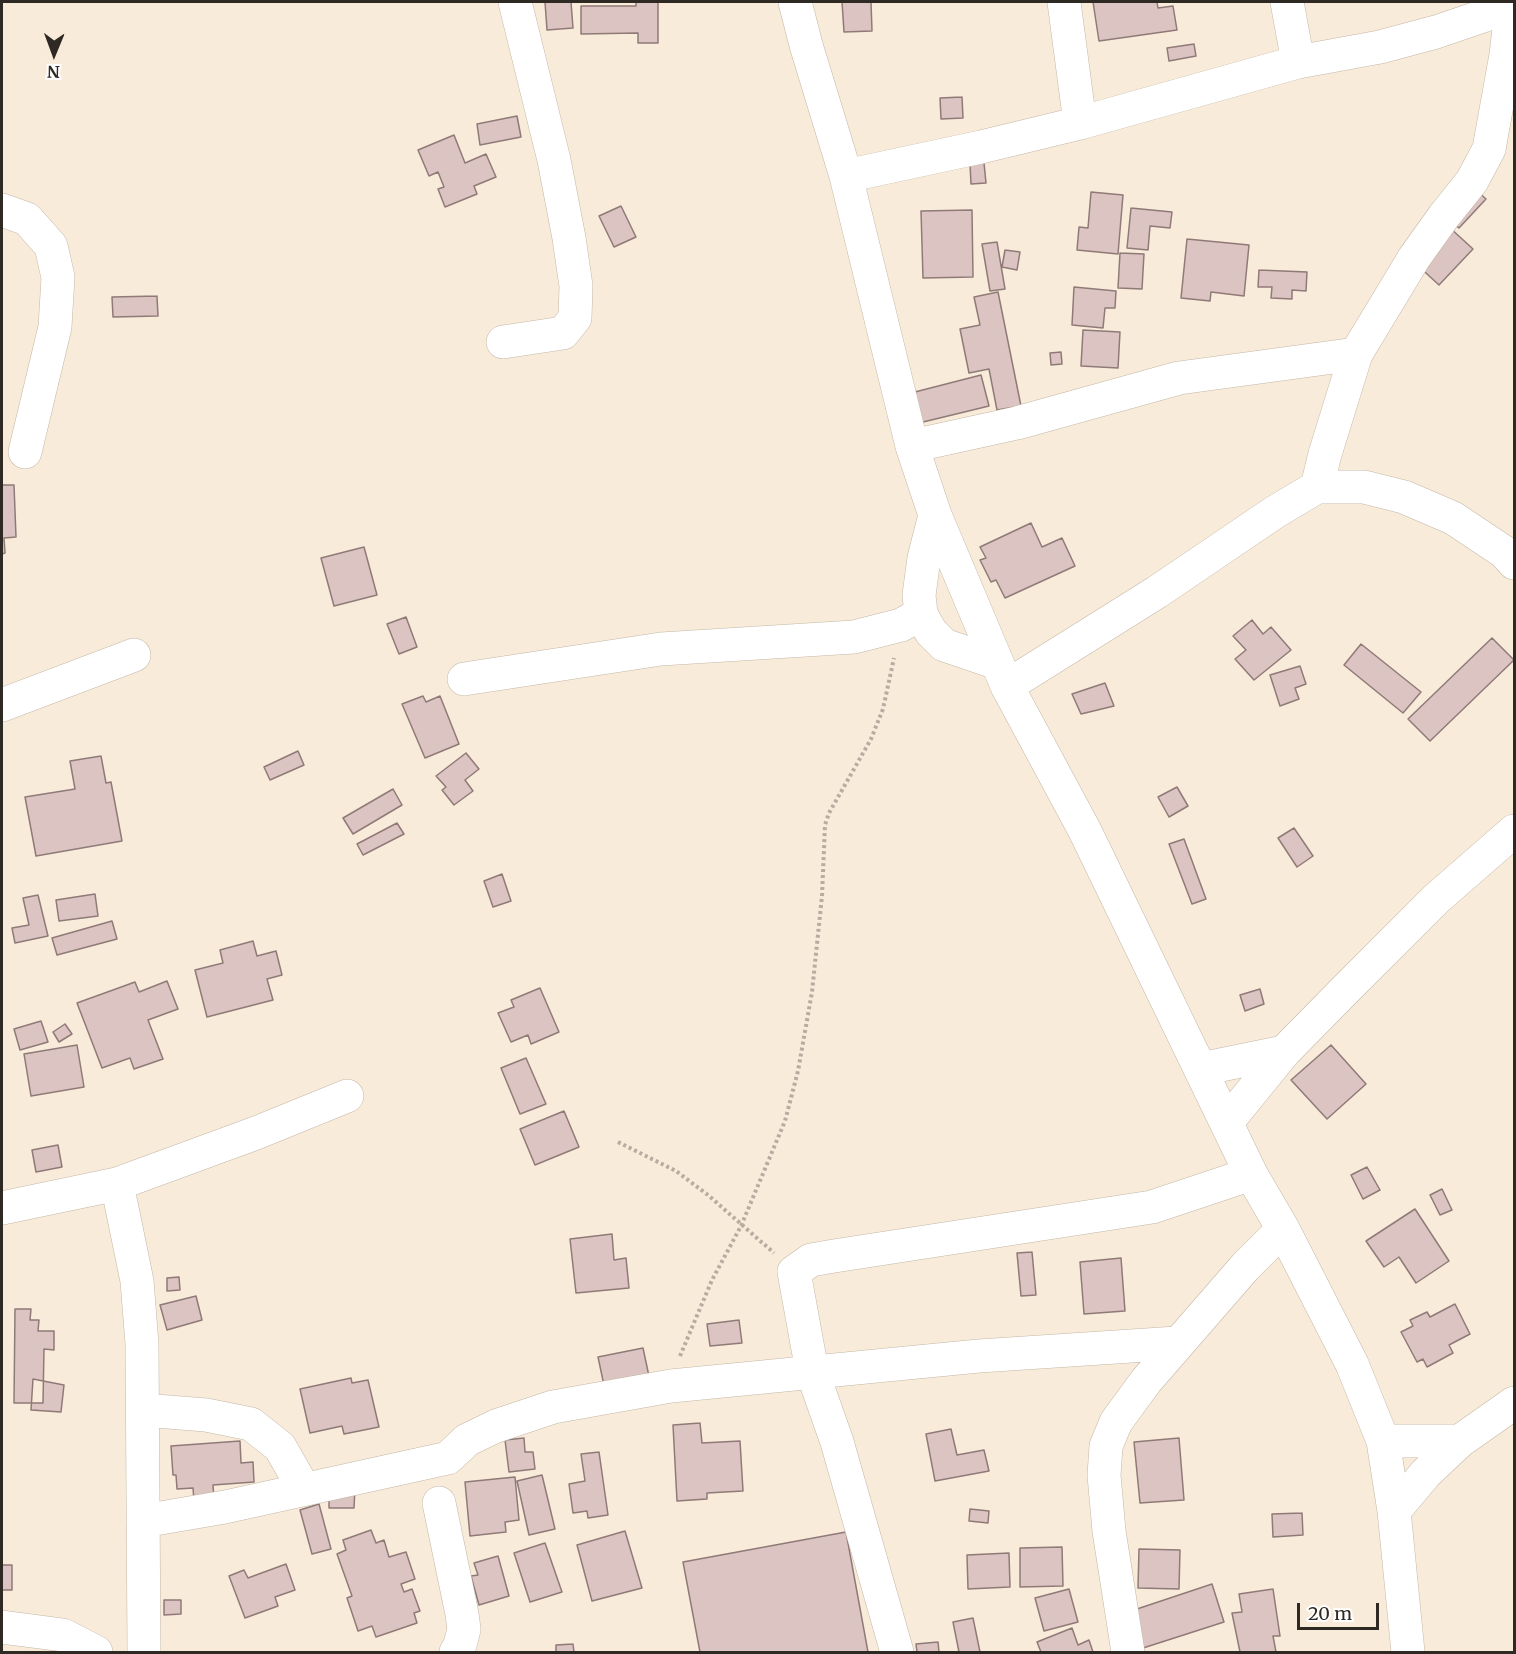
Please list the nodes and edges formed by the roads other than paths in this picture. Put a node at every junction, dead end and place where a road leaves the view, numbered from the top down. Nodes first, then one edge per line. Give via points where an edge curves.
1 (515, 2) edge
2 (795, 2) edge
3 (1064, 2) edge
4 (1287, 2) edge
5 (1510, 2) edge
6 (1298, 62) junction
7 (1080, 123) junction
8 (846, 176) junction
9 (2, 210) edge
10 (503, 342) dead end
11 (1356, 354) junction
12 (912, 446) junction
13 (26, 452) dead end
14 (1317, 487) junction
15 (935, 515) junction
16 (1515, 562) edge
17 (911, 619) junction
18 (134, 656) dead end
19 (1002, 674) junction
20 (464, 679) dead end
21 (2, 705) edge
22 (1515, 831) edge
23 (1284, 1052) junction
24 (1201, 1069) junction
25 (347, 1096) dead end
26 (1227, 1122) junction
27 (1251, 1174) junction
28 (117, 1184) junction
29 (2, 1208) edge
30 (1283, 1229) junction
31 (1177, 1343) junction
32 (812, 1371) junction
33 (1515, 1403) edge
34 (143, 1410) junction
35 (1460, 1441) junction
36 (1383, 1442) junction
37 (304, 1489) junction
38 (439, 1503) dead end
39 (1394, 1511) junction
40 (143, 1521) junction
41 (2, 1627) edge
42 (460, 1650) edge
43 (96, 1653) edge
44 (144, 1653) edge
45 (897, 1653) edge
46 (1128, 1653) edge
47 (1408, 1653) edge

1 - 10 street via 567,227 576,286 575,318 563,333
2 - 8 street
3 - 7 street
4 - 6 street
5 - 6 street via 1436,32
5 - 11 street via 1506,55 1489,149 1472,181 1414,258
6 - 7 street
7 - 8 street
8 - 12 street
9 - 13 street via 27,219 51,246 58,277 55,327
11 - 12 street via 1179,378 1017,423
11 - 14 street
12 - 15 street
14 - 16 street via 1364,487 1404,497 1453,518
14 - 19 street via 1157,592
15 - 17 street
15 - 19 street
17 - 19 street via 944,645
17 - 20 street via 854,638 661,649
18 - 21 street
19 - 24 street via 1085,831
22 - 23 street via 1436,899
23 - 24 street
23 - 26 street
24 - 26 street
25 - 28 street
26 - 27 street
27 - 30 street
27 - 32 street via 1152,1207 812,1260 794,1272
28 - 29 street
28 - 34 street via 137,1281
30 - 31 street
30 - 36 street via 1352,1364
31 - 32 street
31 - 46 street via 1116,1422 1106,1446 1104,1475 1109,1531
32 - 37 street via 671,1386 552,1407 467,1440 448,1458
32 - 45 street via 837,1442
33 - 35 street
34 - 37 street via 206,1415 251,1424 280,1447
34 - 40 street
35 - 36 street
35 - 39 street
36 - 39 street
37 - 40 street
38 - 42 street via 462,1614
39 - 47 street
40 - 44 street
41 - 43 street via 63,1635

